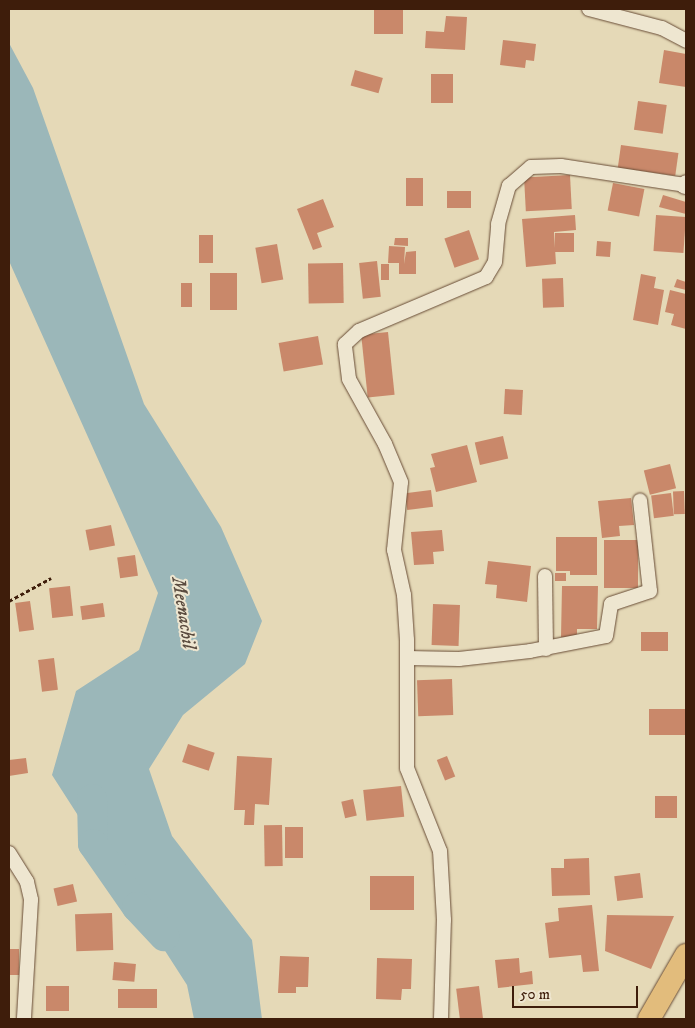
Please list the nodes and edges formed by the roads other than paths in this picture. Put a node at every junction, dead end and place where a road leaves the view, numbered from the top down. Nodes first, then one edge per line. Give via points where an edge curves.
1 (589, 9) edge
2 (686, 41) edge
3 (686, 184) edge
4 (640, 501) dead end
5 (545, 576) dead end
6 (546, 648) junction
7 (407, 658) junction
8 (9, 853) edge
9 (686, 955) edge
10 (24, 1019) edge
11 (441, 1019) edge
12 (649, 1019) edge

1 - 2 street via 662,28
3 - 7 street via 561,166 531,167 509,186 498,224 495,262 486,276 359,331 345,344 349,379 385,444 401,482 394,550 404,595
4 - 6 street via 650,591 611,604 606,636
5 - 6 street
6 - 7 street via 459,659
7 - 11 street via 407,768 440,852 444,920
8 - 10 street via 27,882 30,900
9 - 12 main road

